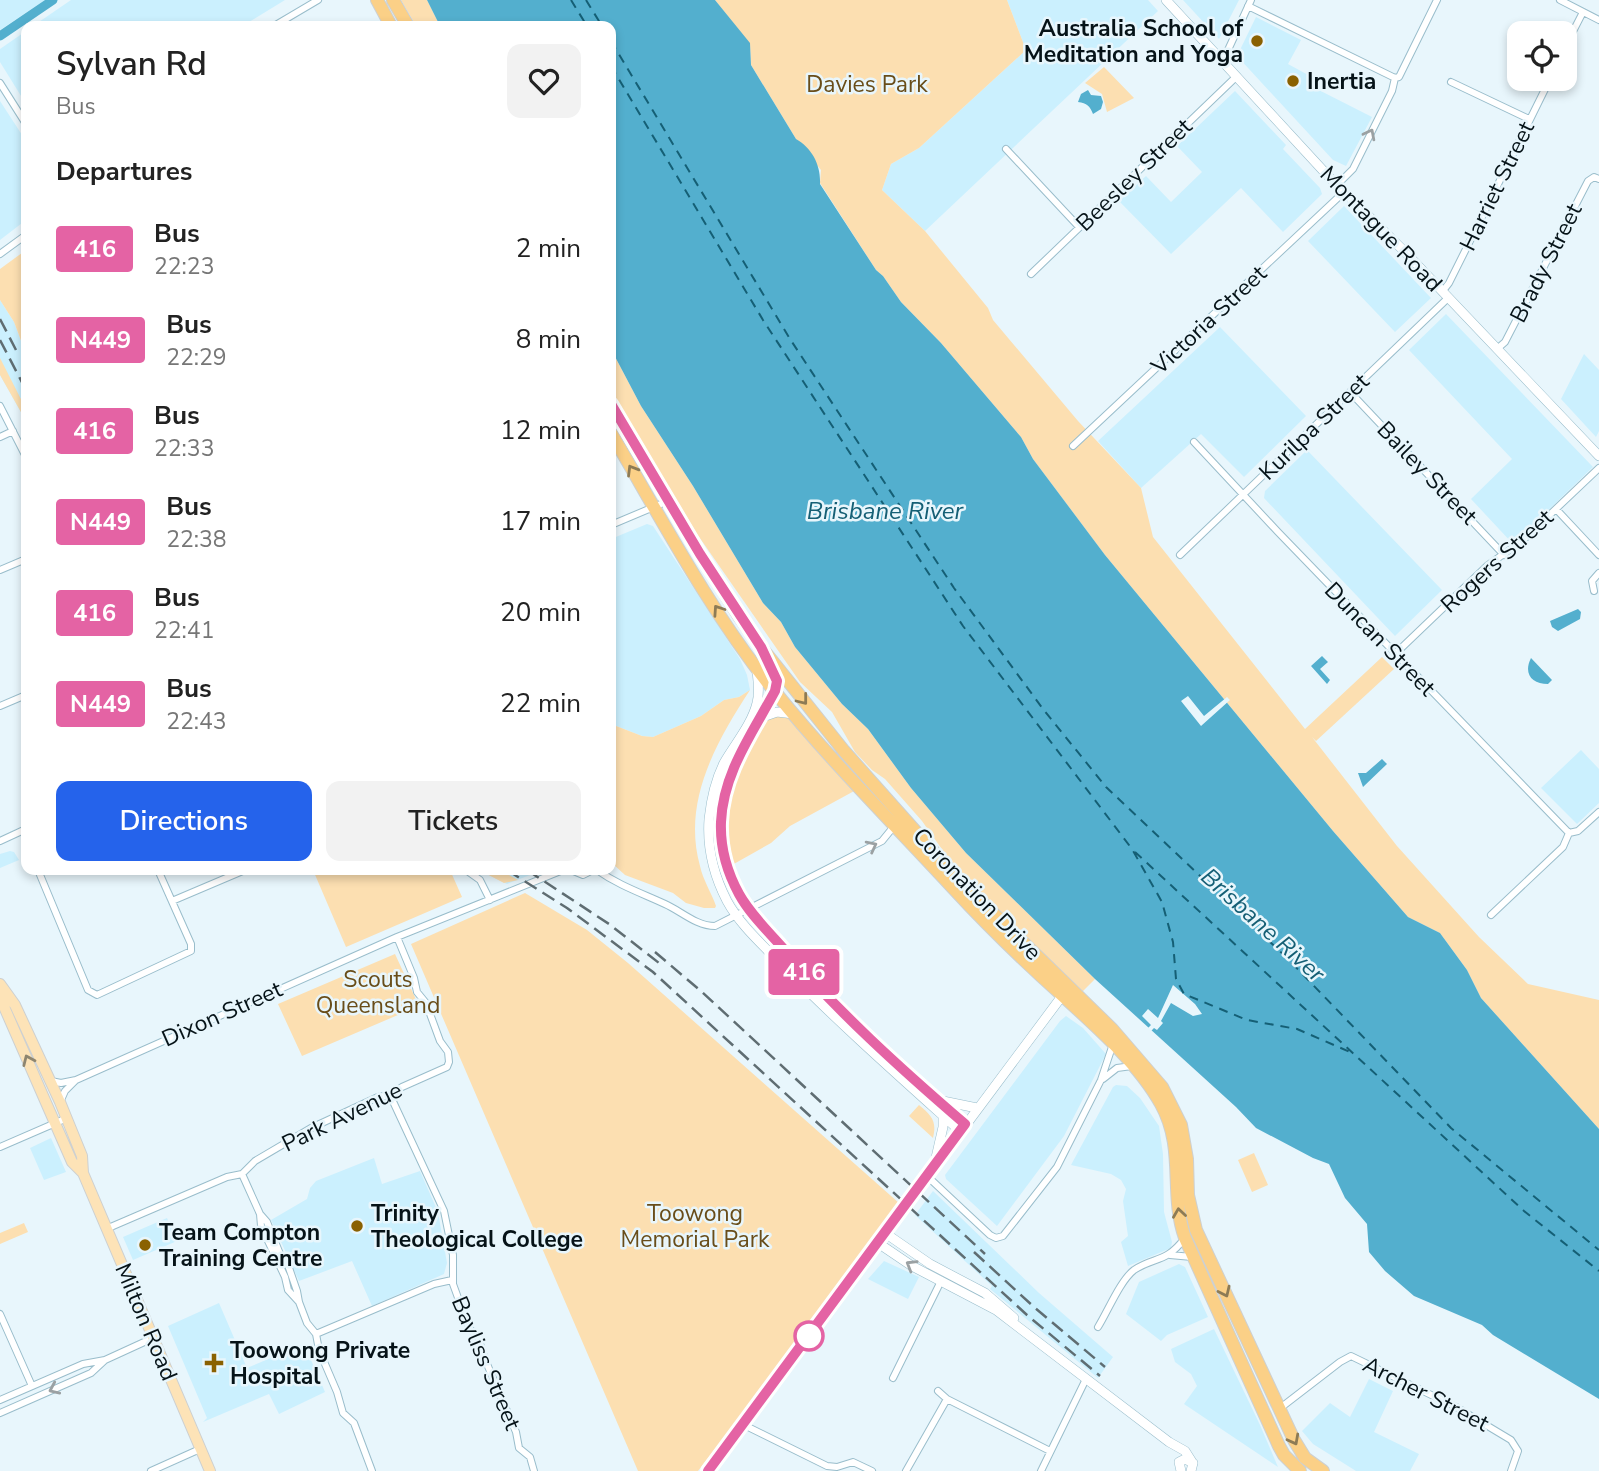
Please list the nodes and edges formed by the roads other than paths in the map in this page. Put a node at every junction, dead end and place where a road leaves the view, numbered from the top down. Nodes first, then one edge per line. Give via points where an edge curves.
1 (318, 0) edge
2 (377, 0) edge
3 (393, 0) edge
4 (1166, 0) edge
5 (1560, 0) edge
6 (1435, 1) edge
7 (1249, 3) edge
8 (1583, 12) junction
9 (1599, 20) edge
10 (282, 21) edge
11 (388, 21) edge
12 (405, 21) edge
13 (1577, 24) edge
14 (1219, 57) junction
15 (1237, 76) junction
16 (1395, 78) junction
17 (1451, 82) dead end
18 (0, 83) edge
19 (1544, 91) edge
20 (21, 116) edge
21 (1530, 119) junction
22 (1006, 149) dead end
23 (1596, 178) edge
24 (1340, 189) junction
25 (1079, 227) junction
26 (21, 239) edge
27 (0, 254) edge
28 (1031, 274) dead end
29 (1445, 295) junction
30 (1497, 349) junction
31 (1350, 392) junction
32 (0, 406) edge
33 (616, 413) edge
34 (13, 431) junction
35 (0, 437) edge
36 (616, 442) edge
37 (1194, 442) dead end
38 (1073, 446) dead end
39 (21, 447) edge
40 (1597, 450) edge
41 (1599, 468) edge
42 (1243, 494) junction
43 (668, 501) junction
44 (654, 507) junction
45 (1556, 509) junction
46 (616, 523) edge
47 (1180, 555) dead end
48 (1504, 555) junction
49 (1599, 555) edge
50 (21, 561) edge
51 (0, 570) edge
52 (1599, 573) edge
53 (1594, 591) dead end
54 (761, 647) junction
55 (1395, 654) junction
56 (757, 667) junction
57 (775, 691) junction
58 (21, 697) edge
59 (0, 706) edge
60 (794, 714) junction
61 (760, 718) junction
62 (1599, 812) edge
63 (895, 825) junction
64 (1569, 833) junction
65 (21, 834) edge
66 (0, 841) edge
67 (40, 875) edge
68 (161, 875) edge
69 (233, 875) edge
70 (473, 875) edge
71 (551, 875) edge
72 (604, 875) edge
73 (490, 900) junction
74 (172, 901) junction
75 (749, 909) junction
76 (1491, 915) dead end
77 (737, 916) junction
78 (397, 937) junction
79 (0, 985) edge
80 (1065, 992) junction
81 (1113, 1044) junction
82 (1132, 1066) junction
83 (76, 1080) junction
84 (1101, 1080) junction
85 (51, 1081) junction
86 (390, 1096) junction
87 (937, 1100) junction
88 (60, 1102) junction
89 (977, 1108) junction
90 (943, 1116) junction
91 (61, 1120) junction
92 (963, 1128) junction
93 (0, 1147) edge
94 (935, 1164) junction
95 (242, 1174) junction
96 (926, 1176) junction
97 (106, 1229) junction
98 (885, 1233) junction
99 (1185, 1238) junction
100 (878, 1243) junction
101 (1170, 1255) junction
102 (1193, 1257) junction
103 (946, 1272) junction
104 (452, 1280) junction
105 (941, 1282) junction
106 (0, 1315) edge
107 (1098, 1327) dead end
108 (316, 1334) junction
109 (1033, 1337) junction
110 (153, 1338) junction
111 (105, 1360) junction
112 (894, 1378) dead end
113 (1086, 1379) junction
114 (32, 1386) junction
115 (938, 1391) dead end
116 (947, 1399) junction
117 (0, 1400) edge
118 (1279, 1409) junction
119 (0, 1413) edge
120 (744, 1425) junction
121 (1168, 1441) junction
122 (200, 1449) junction
123 (1050, 1451) junction
124 (1192, 1466) edge
125 (1180, 1469) edge
126 (151, 1471) edge
127 (210, 1471) edge
128 (372, 1471) edge
129 (534, 1471) edge
130 (708, 1471) edge
131 (872, 1471) edge
132 (906, 1471) edge
133 (1041, 1471) edge
134 (1300, 1471) edge
135 (1323, 1471) edge
136 (1511, 1471) edge

1 - 10 street
2 - 11 highway
3 - 12 highway
4 - 14 main road, Montague Road
5 - 8 street
6 - 16 street, Victoria Street
7 - 14 street via 1228,50
7 - 16 street
8 - 9 street
8 - 13 street
14 - 15 main road, Montague Road
15 - 24 main road, Montague Road
15 - 25 street, Beesley Street
24 -> 16 street, Victoria Street
17 - 21 street
18 - 20 street
19 - 21 street, Harriet Street
21 - 29 street, Harriet Street
22 - 25 street
23 - 30 street, Brady Street via 1588,181 1505,342
24 - 29 main road, Montague Road
24 - 38 street, Victoria Street
25 - 28 street, Beesley Street
26 - 27 street
29 - 30 main road, Montague Road
29 - 31 street, Kurilpa Street
30 - 40 main road, Montague Road
31 - 42 street, Kurilpa Street
31 - 48 street, Bailey Street
32 - 34 street
33 - 43 highway, Coronation Drive
34 - 35 street
34 - 39 street
44 -> 36 highway, Coronation Drive
37 - 42 street, Duncan Street
41 - 45 street, Rogers Street
42 - 47 street, Kurilpa Street
42 - 55 street, Duncan Street
43 - 44 street
43 - 54 highway, Coronation Drive
44 - 46 street
56 -> 44 highway, Coronation Drive
45 - 48 street, Rogers Street
45 - 49 street
48 - 55 street, Rogers Street
50 - 51 street
52 - 53 street via 1591,583
54 - 57 main road via 777,681
54 -> 80 highway, Coronation Drive via 844,751
55 - 64 street, Duncan Street
56 - 57 highway, Coronation Drive
56 - 77 main road via 756,706 723,766 709,821 716,876
57 - 60 highway, Coronation Drive
57 - 61 main road
58 - 59 street
60 - 61 main road via 777,712
60 - 63 highway, Coronation Drive
61 - 75 main road via 732,770 721,824 728,869
62 - 64 street via 1578,831
75 -> 63 street via 882,841
63 - 80 highway, Coronation Drive via 979,915
64 - 76 street via 1563,847
65 - 66 street
67 - 74 street via 93,994 191,951
68 - 74 street
69 - 74 street
70 - 73 street
71 - 73 street, Dixon Street
72 - 77 street via 704,925 720,925
73 - 78 street, Dixon Street
75 - 77 street
75 - 87 main road via 833,1004
77 - 90 main road via 828,1011
78 - 83 street, Dixon Street
78 - 86 street, Park Avenue via 417,992 450,1058 447,1067
79 - 85 main road, Milton Road via 15,1004
91 -> 79 main road, Milton Road via 5,1009
80 - 81 highway, Coronation Drive
80 - 89 main road
80 -> 118 highway, Coronation Drive via 1105,1022 1147,1067 1176,1112 1185,1142 1194,1223
81 - 82 highway, Coronation Drive
81 - 84 street
82 - 84 street via 1117,1068
99 -> 82 highway, Coronation Drive via 1170,1126 1155,1094
83 - 85 street, Dixon Street
83 - 88 street, Dixon Street
84 - 96 street via 1054,1172 1003,1236 990,1235
85 - 88 main road, Milton Road
86 - 95 street, Park Avenue via 378,1097 311,1128
86 - 104 street, Bayliss Street via 444,1211 453,1255
87 - 89 main road
87 - 92 main road
88 - 91 main road, Milton Road
89 - 92 main road
90 - 92 main road
90 - 94 main road
91 - 93 street
91 - 97 main road, Milton Road via 72,1162 83,1173
92 - 94 main road
94 - 96 main road
95 - 97 street, Park Avenue
95 - 108 street via 288,1290
96 - 98 main road
97 - 110 main road, Milton Road
98 - 100 main road
98 - 103 main road
99 - 101 street
99 - 102 highway, Coronation Drive
105 -> 100 main road
100 - 120 main road
101 - 102 street
101 - 107 street via 1127,1276
102 - 134 highway, Coronation Drive via 1265,1417 1284,1455
103 - 105 main road
103 - 109 main road via 985,1293
104 - 108 street
104 - 129 street, Bayliss Street via 519,1448 530,1457
105 - 109 main road via 992,1307
105 - 112 street
106 - 114 street
108 - 128 street via 343,1413 354,1423
109 - 113 main road
110 - 111 street
110 - 122 main road, Milton Road
111 - 114 street via 83,1364
111 -> 119 street via 91,1373
113 - 121 main road
113 - 123 street
114 - 117 street
115 - 116 street
116 - 123 street
116 - 132 street
118 -> 135 highway, Coronation Drive via 1300,1450
118 - 136 street, Archer Street via 1351,1356 1456,1407 1511,1440 1518,1451
120 - 130 main road
120 - 131 street via 827,1466 854,1462
121 - 124 main road via 1185,1451
121 - 125 main road
122 - 126 street
122 - 127 main road, Milton Road
123 - 133 street
124 - 125 main road via 1185,1458

